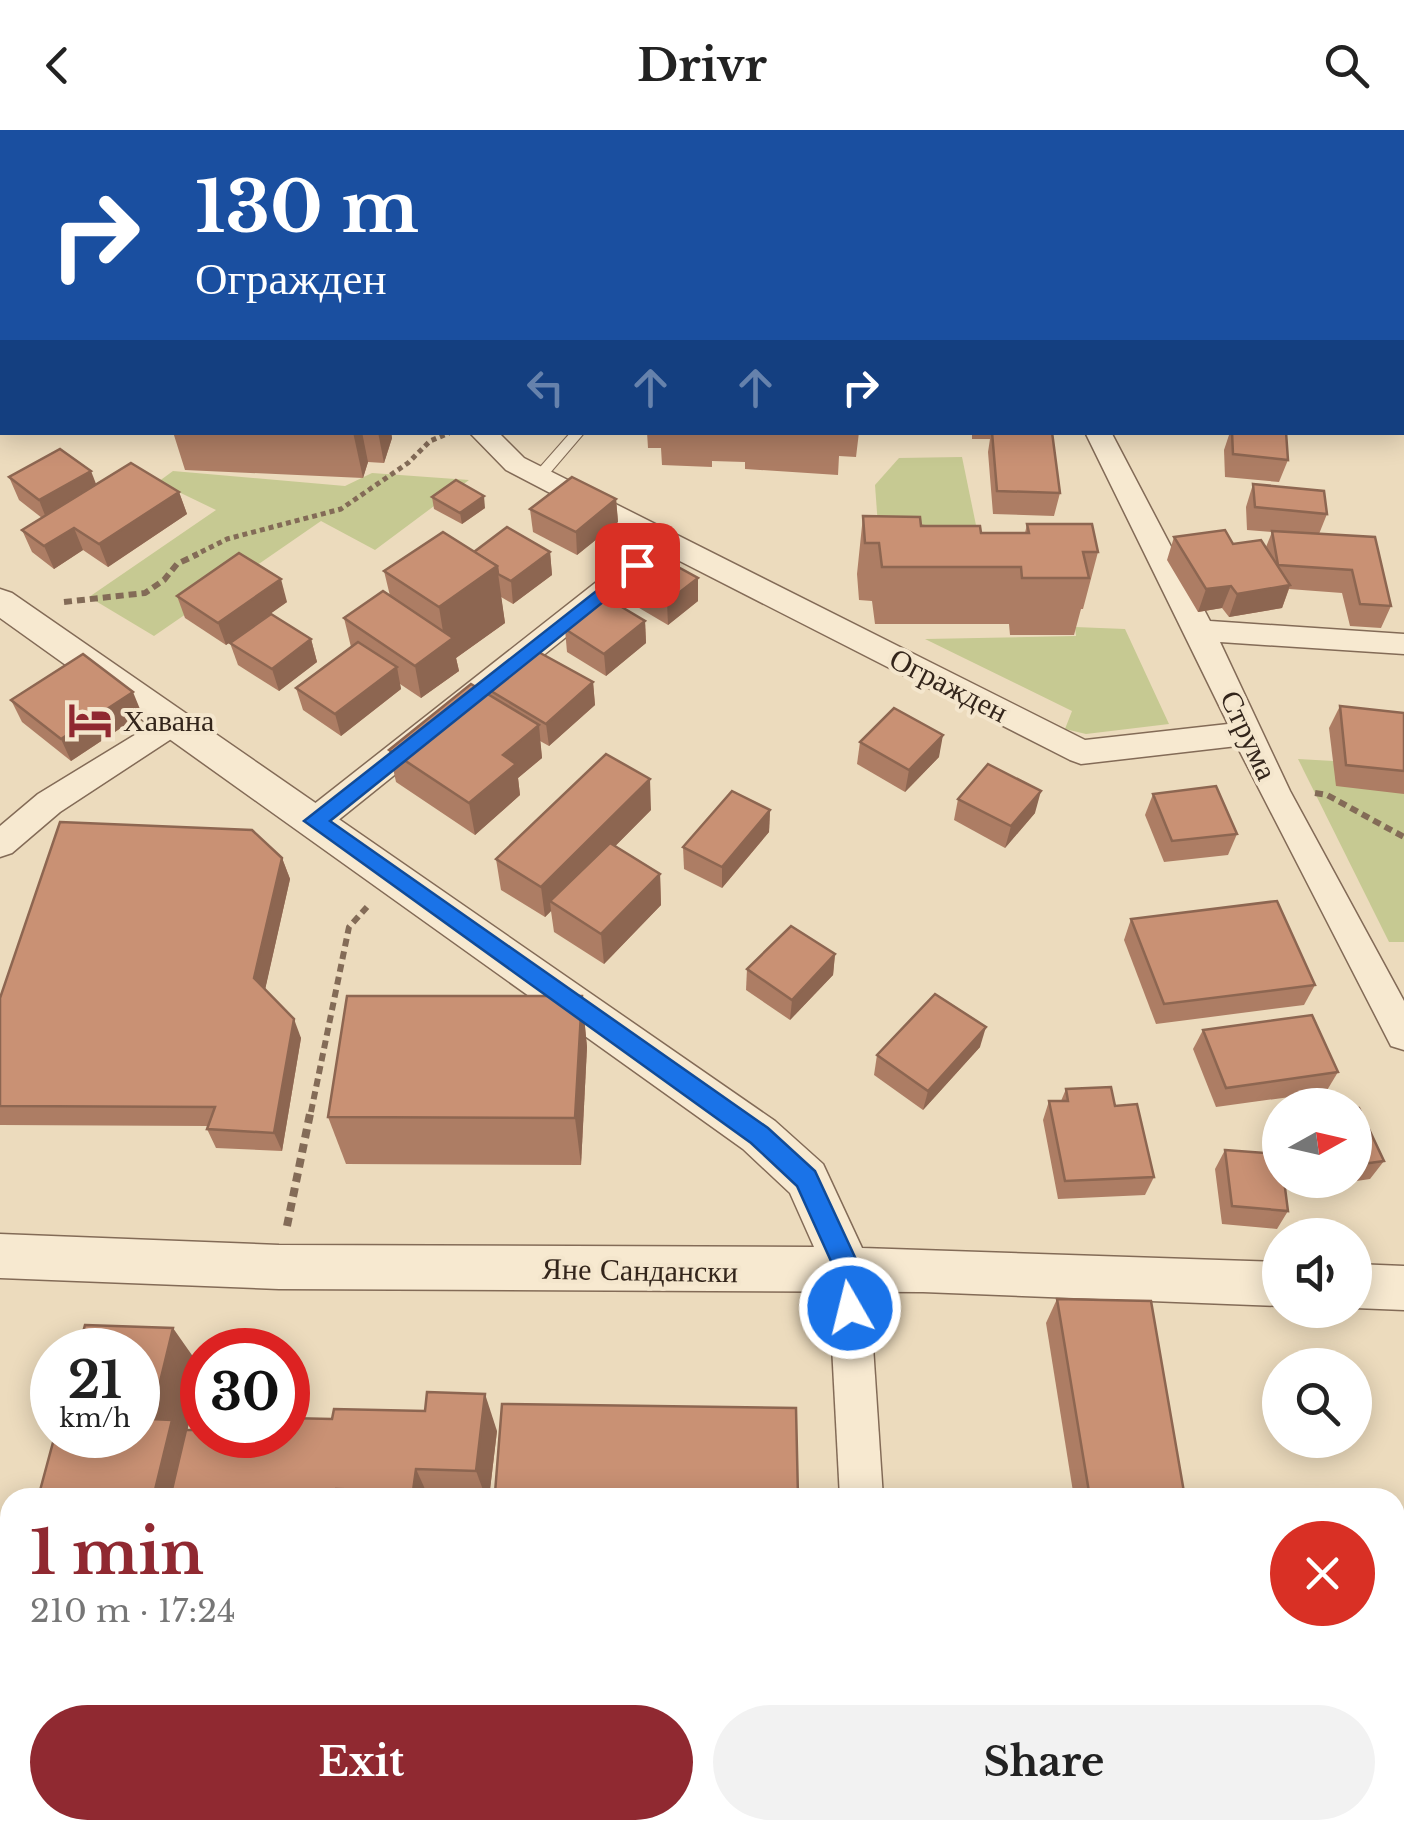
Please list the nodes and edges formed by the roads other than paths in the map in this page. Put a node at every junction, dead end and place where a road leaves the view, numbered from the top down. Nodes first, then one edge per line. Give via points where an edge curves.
1 (485, 435) edge
2 (576, 435) edge
3 (1100, 435) edge
4 (539, 476) junction
5 (666, 542) junction
6 (0, 601) edge
7 (1200, 631) junction
8 (1404, 644) edge
9 (174, 722) junction
10 (1248, 733) junction
11 (315, 821) junction
12 (0, 844) edge
13 (1404, 1035) edge
14 (0, 1256) edge
15 (848, 1270) junction
16 (1262, 1283) edge
17 (1372, 1287) edge
18 (1404, 1288) edge
19 (861, 1488) edge

1 - 4 street, Огражден
2 - 4 lane
3 - 7 street, Струма
4 - 5 street, Огражден
5 - 10 street, Огражден via 1080,752
5 - 11 street
6 - 9 street
7 - 8 street
7 - 10 street, Струма
9 - 11 street
9 - 12 street via 49,803
10 - 13 street, Струма
11 - 15 street via 760,1135 806,1178
14 - 15 street, Яне Сандански via 278,1266
15 - 16 street, Яне Сандански
15 - 19 street
17 - 18 street

